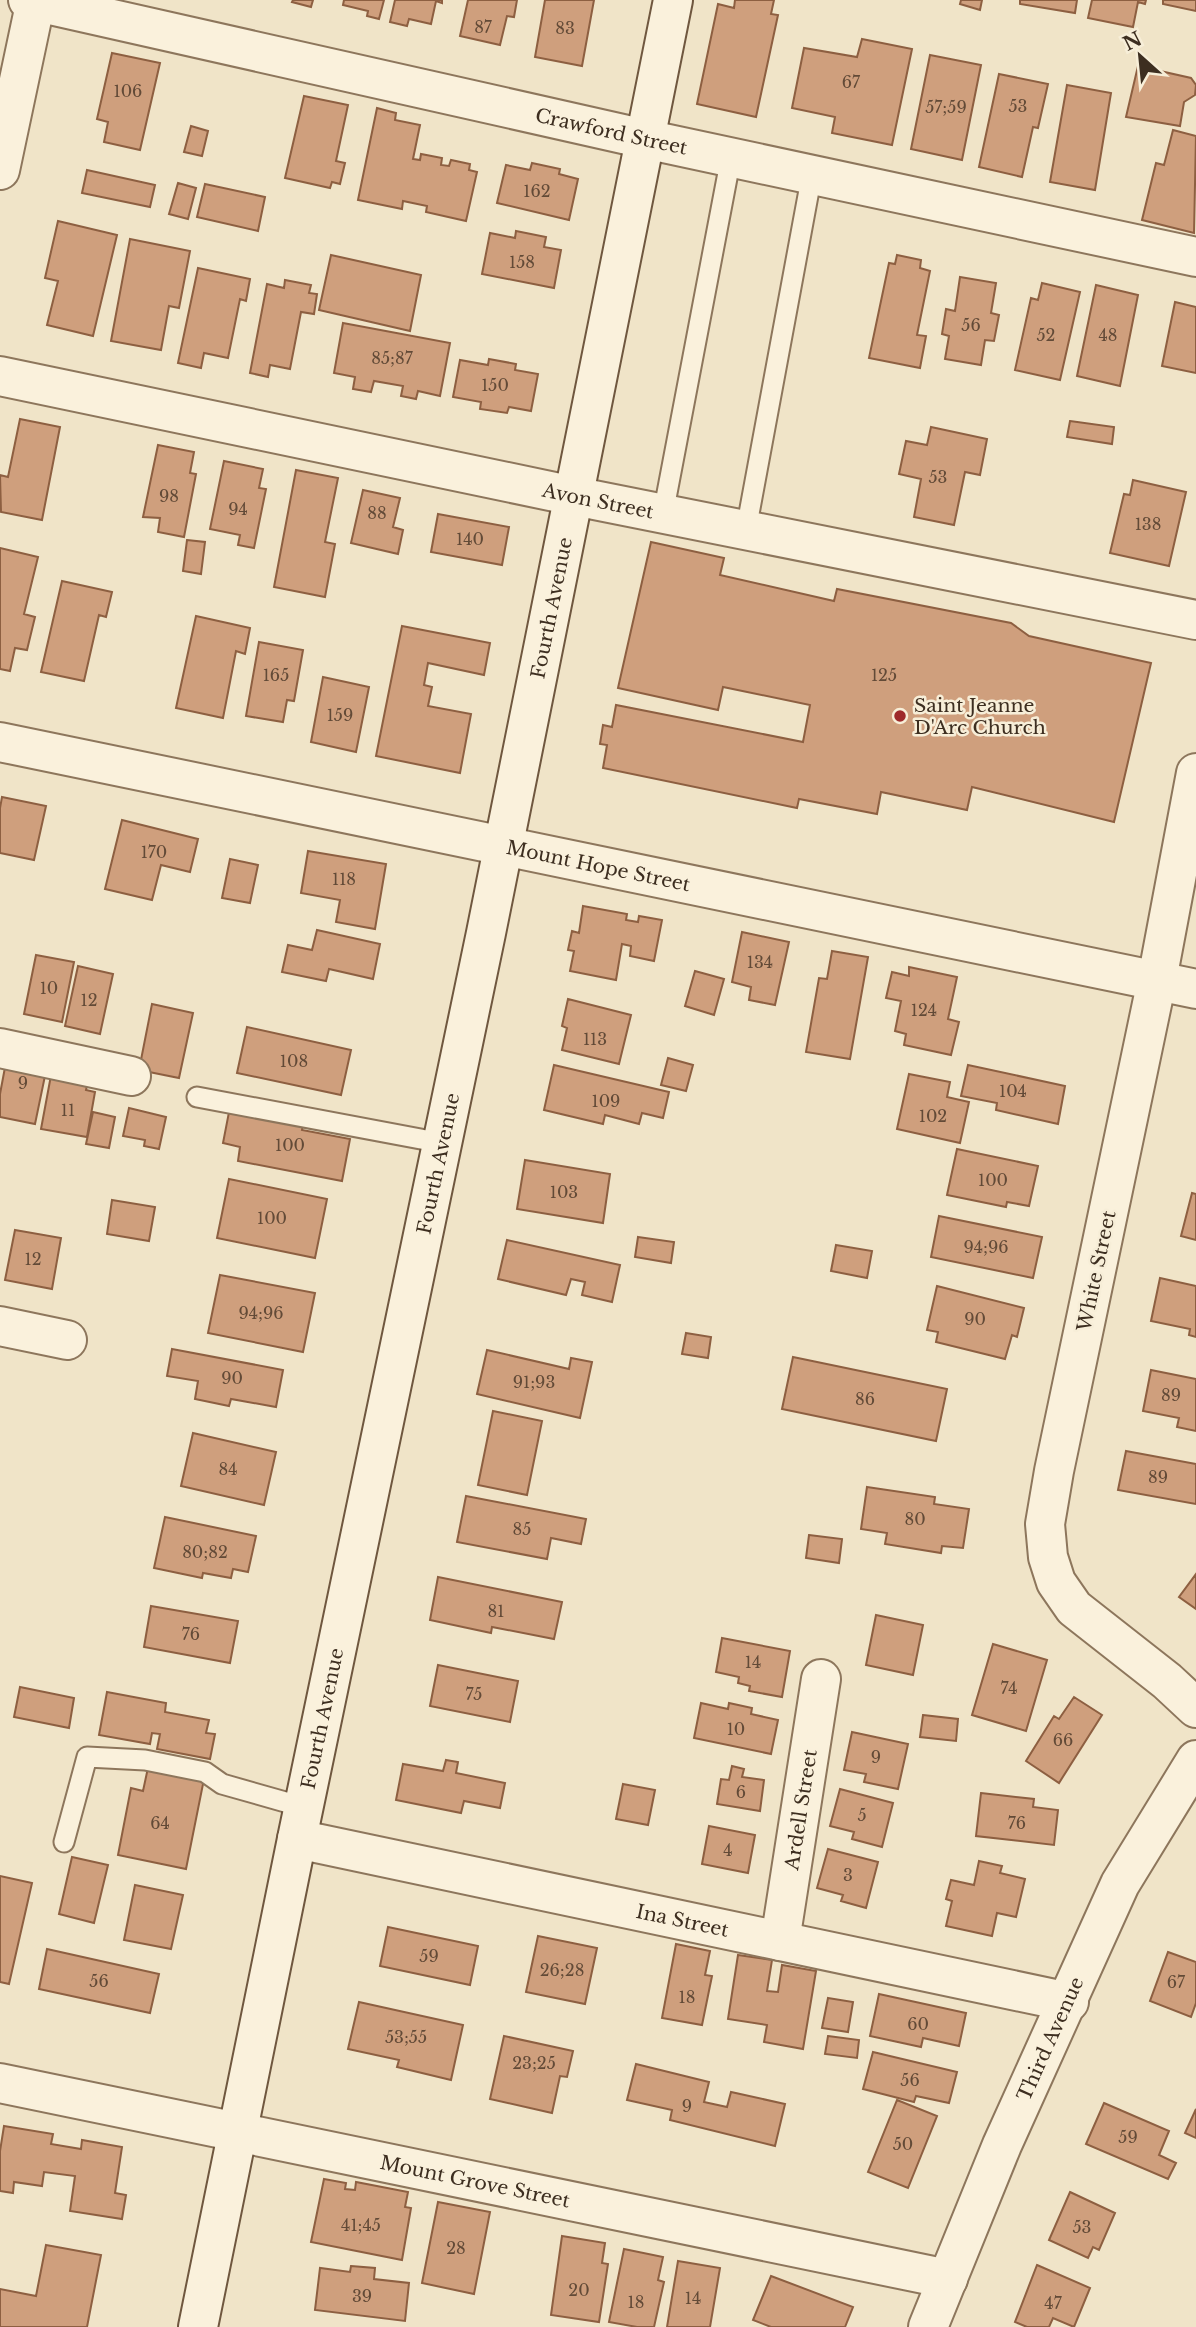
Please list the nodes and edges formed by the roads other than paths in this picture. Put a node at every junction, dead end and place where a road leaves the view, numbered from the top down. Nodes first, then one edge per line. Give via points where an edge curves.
1 (673, 0) edge
2 (33, 1) edge
3 (645, 139) junction
4 (731, 158) junction
5 (0, 170) edge
6 (812, 174) junction
7 (1196, 257) edge
8 (0, 376) edge
9 (574, 496) junction
10 (663, 514) junction
11 (746, 530) junction
12 (1196, 620) edge
13 (0, 741) edge
14 (1196, 773) edge
15 (504, 847) junction
16 (1157, 980) junction
17 (1196, 989) edge
18 (0, 1048) edge
19 (131, 1076) dead end
20 (197, 1097) dead end
21 (442, 1143) junction
22 (0, 1326) edge
23 (67, 1340) dead end
24 (821, 1679) dead end
25 (1196, 1708) edge
26 (1196, 1760) edge
27 (300, 1823) junction
28 (64, 1842) dead end
29 (780, 1941) junction
30 (1069, 2002) junction
31 (0, 2083) edge
32 (237, 2132) junction
33 (948, 2279) junction
34 (198, 2327) edge
35 (928, 2327) edge

1 - 3 street, Fourth Avenue
2 - 3 street, Crawford Street
2 - 5 street
3 - 4 street, Crawford Street
3 - 9 street, Fourth Avenue
4 - 6 street, Crawford Street
4 - 10 lane
6 - 7 street, Crawford Street
6 - 11 lane
8 - 9 street, Avon Street
9 - 10 street, Avon Street
9 - 15 street, Fourth Avenue
10 - 11 street, Avon Street
11 - 12 street, Avon Street
13 - 15 street, Mount Hope Street
14 - 16 street, White Street
15 - 16 street, Mount Hope Street
15 - 21 street, Fourth Avenue
16 - 17 street, Mount Hope Street
16 - 25 street, White Street via 1045,1524 1056,1582 1074,1608
18 - 19 street
20 - 21 lane
21 - 27 street, Fourth Avenue
22 - 23 street
24 - 29 street, Ardell Street
26 - 30 street, Third Avenue via 1120,1884
27 - 28 lane via 205,1772 145,1760 87,1757
27 - 29 street, Ina Street
27 - 32 street, Fourth Avenue
29 - 30 street, Ina Street
30 - 33 street, Third Avenue via 1002,2145
31 - 32 street, Mount Grove Street
32 - 33 street, Mount Grove Street
32 - 34 street, Fourth Avenue
33 - 35 street, Third Avenue

